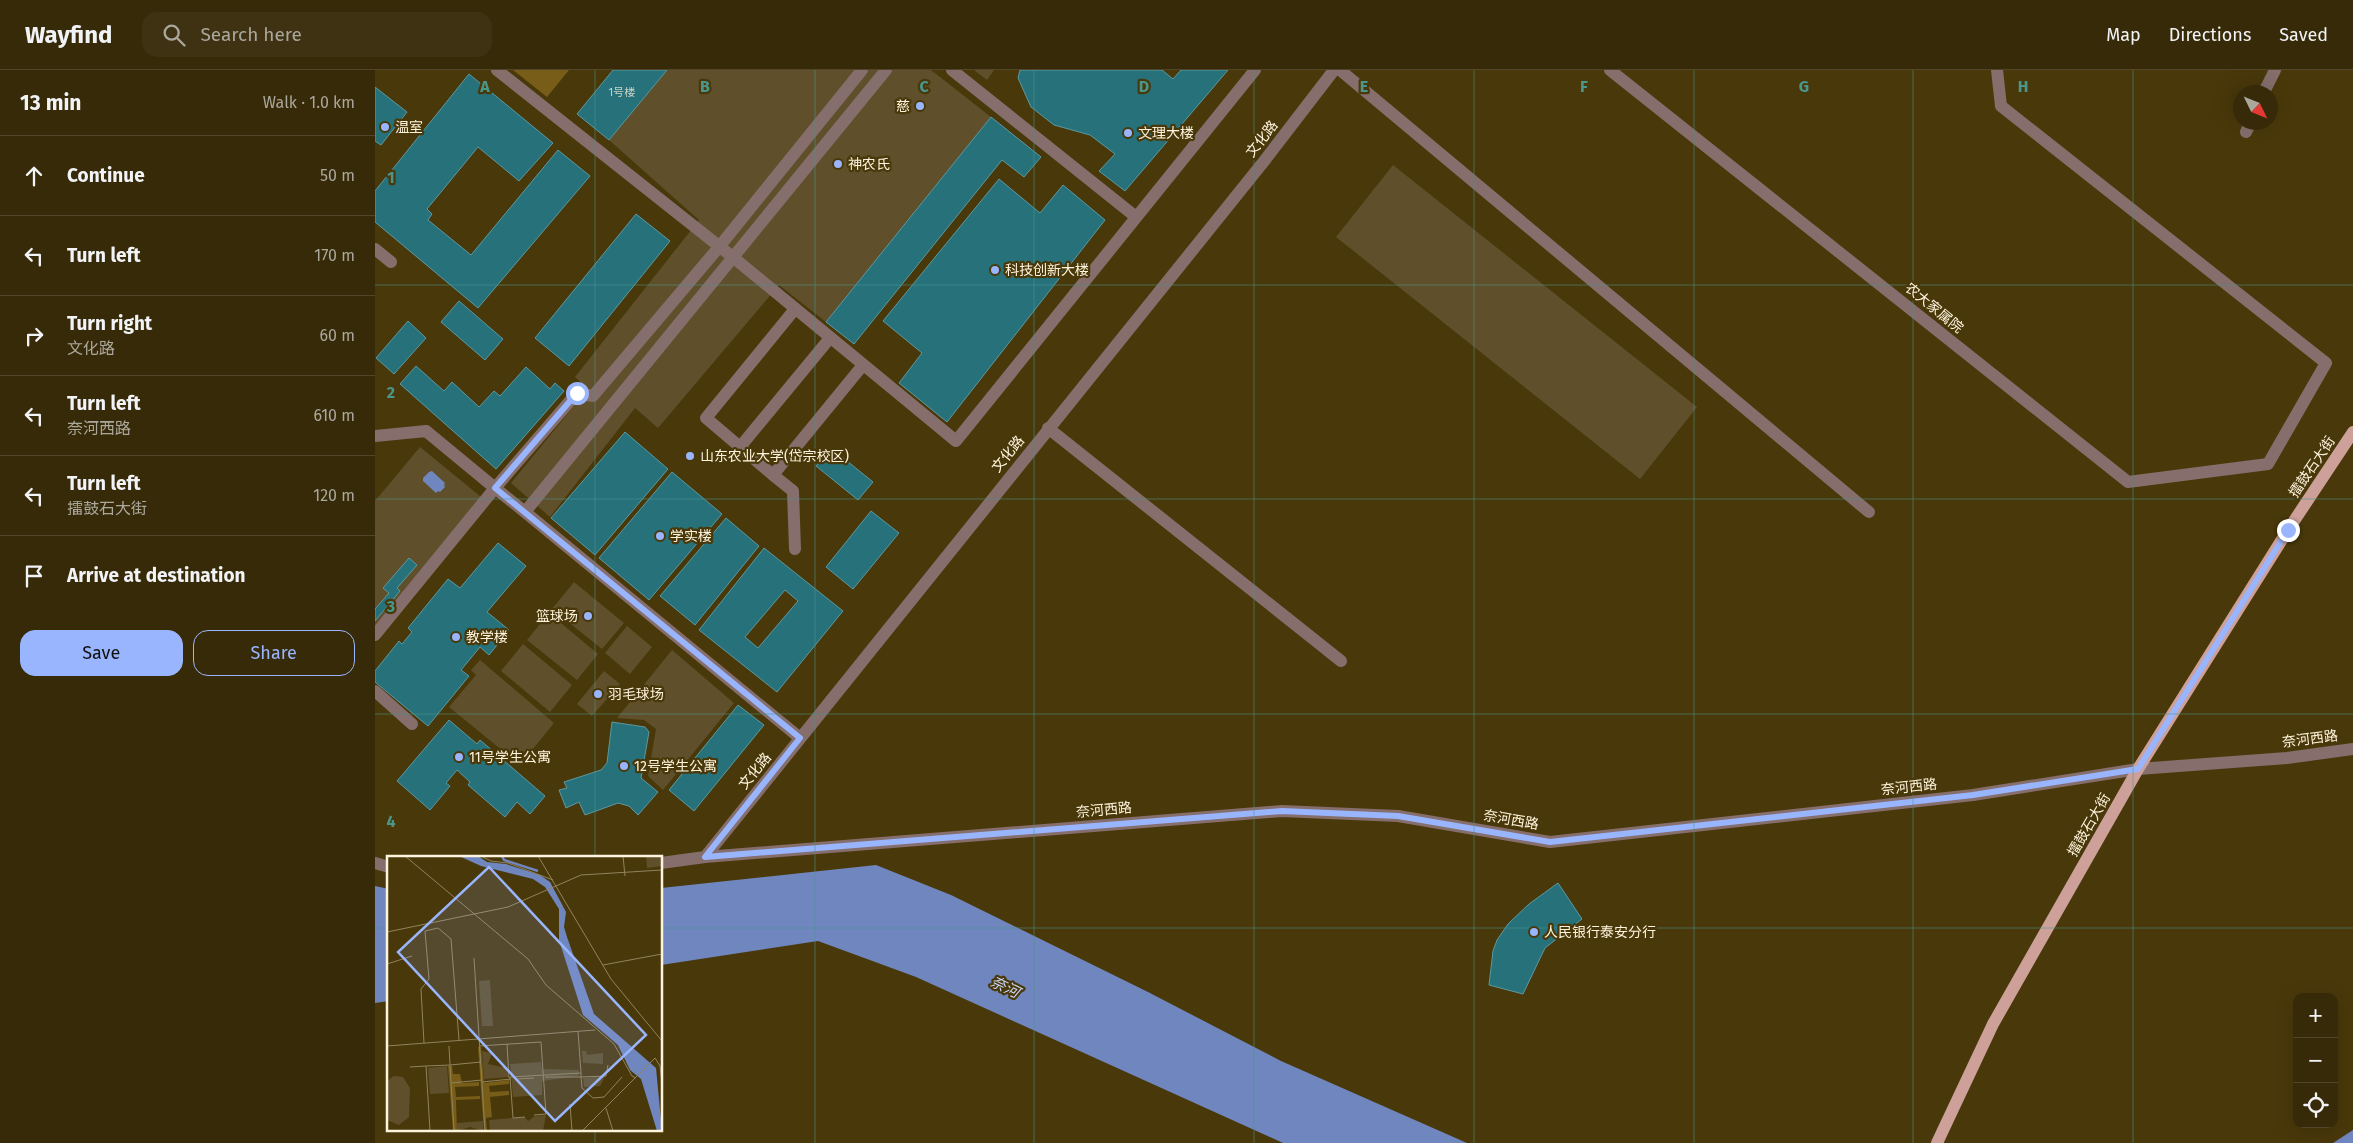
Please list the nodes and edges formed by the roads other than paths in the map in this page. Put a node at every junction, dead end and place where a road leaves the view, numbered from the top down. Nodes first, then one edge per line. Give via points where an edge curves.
1 (497, 70) edge
2 (862, 70) edge
3 (886, 70) edge
4 (952, 70) edge
5 (1255, 70) edge
6 (1334, 70) edge
7 (1340, 70) edge
8 (1610, 70) edge
9 (1997, 70) edge
10 (2275, 70) edge
11 (2268, 85) edge
12 (1136, 218) junction
13 (719, 247) junction
14 (375, 249) edge
15 (734, 258) junction
16 (391, 262) dead end
17 (795, 309) junction
18 (830, 338) junction
19 (863, 365) junction
20 (1049, 428) junction
21 (2353, 432) edge
22 (375, 436) edge
23 (740, 447) junction
24 (773, 475) junction
25 (495, 488) junction
26 (525, 512) junction
27 (1869, 512) dead end
28 (795, 549) dead end
29 (375, 635) edge
30 (1341, 661) dead end
31 (375, 691) edge
32 (412, 724) dead end
33 (800, 738) junction
34 (2353, 749) edge
35 (2138, 769) junction
36 (705, 857) junction
37 (663, 864) edge
38 (1937, 1143) edge

1 - 13 street
2 - 13 street
3 - 15 street
4 - 12 street
5 - 12 street
6 - 20 street, 文化路
7 - 27 street
8 - 9 street, 农大家属院 via 2128,482 2268,464 2326,363 2001,106
10 - 11 street
12 - 19 street via 956,441
13 - 15 street
13 - 25 street via 593,396 577,393
14 - 16 street
15 - 17 street
15 - 26 street
17 - 18 street
17 - 23 street via 706,418
18 - 19 street
18 - 23 street
19 - 24 street
20 - 30 street
20 - 33 street, 文化路
21 - 35 main road, 擂鼓石大街
22 - 25 street via 426,431
23 - 24 street
24 - 28 street via 793,491
25 - 26 street
25 - 29 street
26 - 33 street
31 - 32 street
33 - 36 street, 文化路
34 - 35 street, 奈河西路 via 2287,758
35 - 36 street, 奈河西路 via 1973,795 1550,842 1398,816 1282,811
35 - 38 main road, 擂鼓石大街 via 1993,1024
36 - 37 street, 奈河西路

